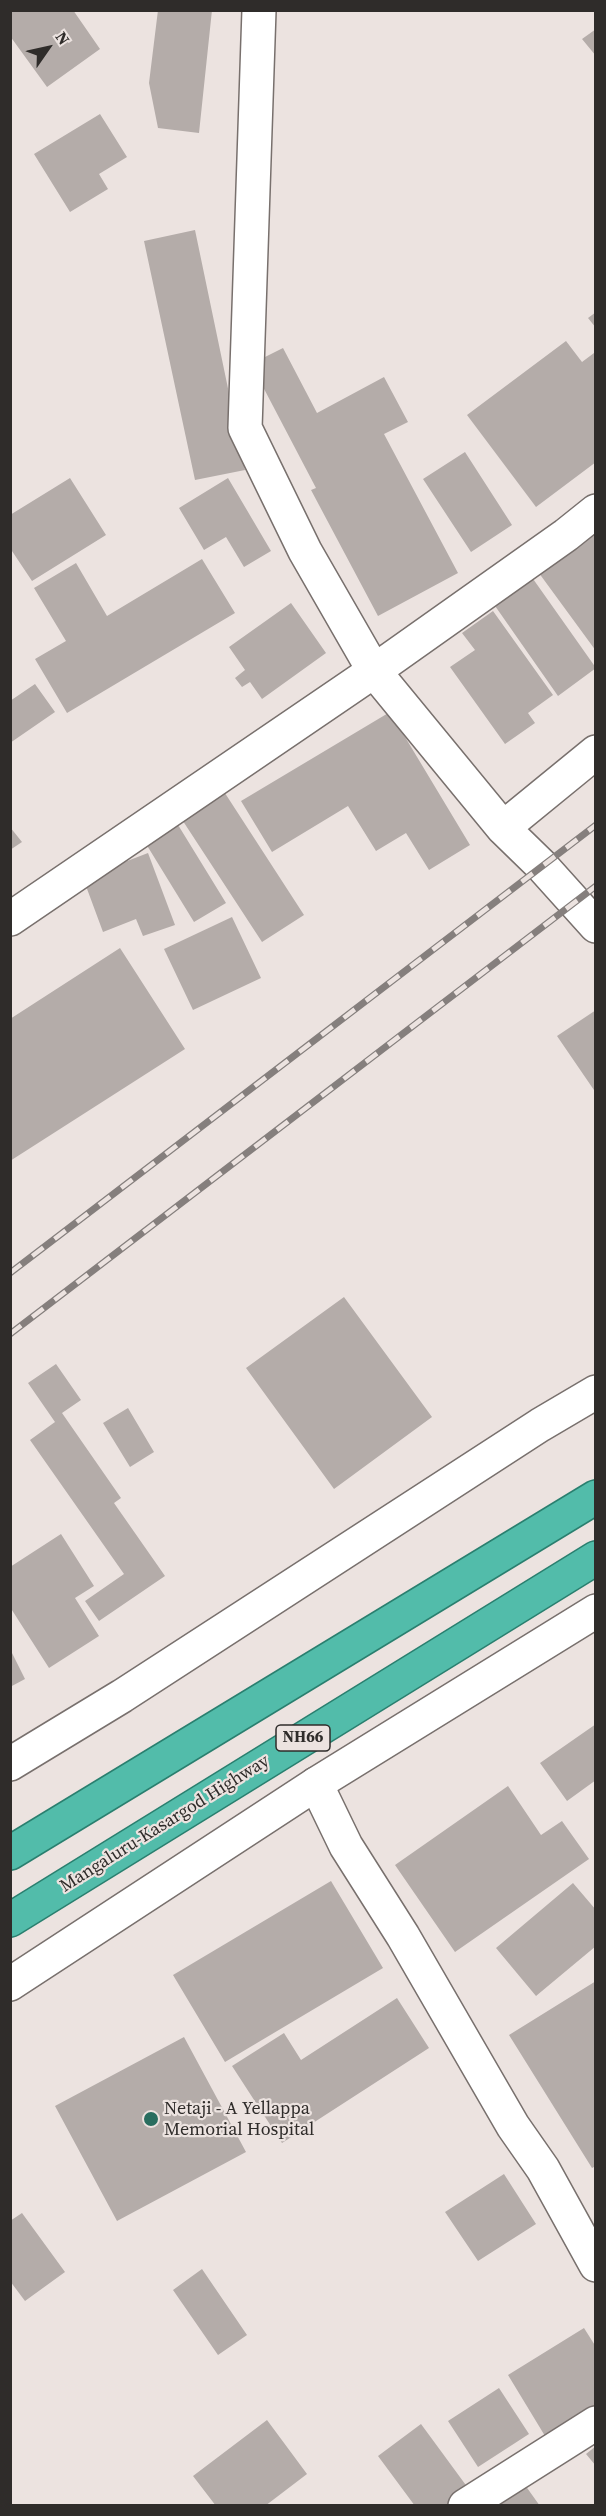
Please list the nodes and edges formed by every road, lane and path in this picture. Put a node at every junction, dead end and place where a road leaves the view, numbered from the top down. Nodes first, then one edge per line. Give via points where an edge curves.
1 (259, 10) edge
2 (596, 511) edge
3 (374, 671) junction
4 (596, 752) edge
5 (503, 828) junction
6 (10, 919) edge
7 (596, 926) edge
8 (596, 1392) edge
9 (596, 1497) edge
10 (596, 1558) edge
11 (596, 1611) edge
12 (10, 1764) edge
13 (316, 1784) junction
14 (10, 1853) edge
15 (10, 1920) edge
16 (10, 1984) edge
17 (596, 2265) edge
18 (596, 2422) edge
19 (465, 2505) edge

1 - 3 street via 245,428 305,551
2 - 3 street
3 - 5 street
3 - 6 street
4 - 5 street
5 - 7 street
8 - 12 street
9 - 14 highway
10 - 15 highway, Mangaluru-Kasargod Highway / NH66
11 - 13 street
13 - 16 street
13 - 17 street via 345,1846 403,1936 513,2126 543,2169
18 - 19 street

